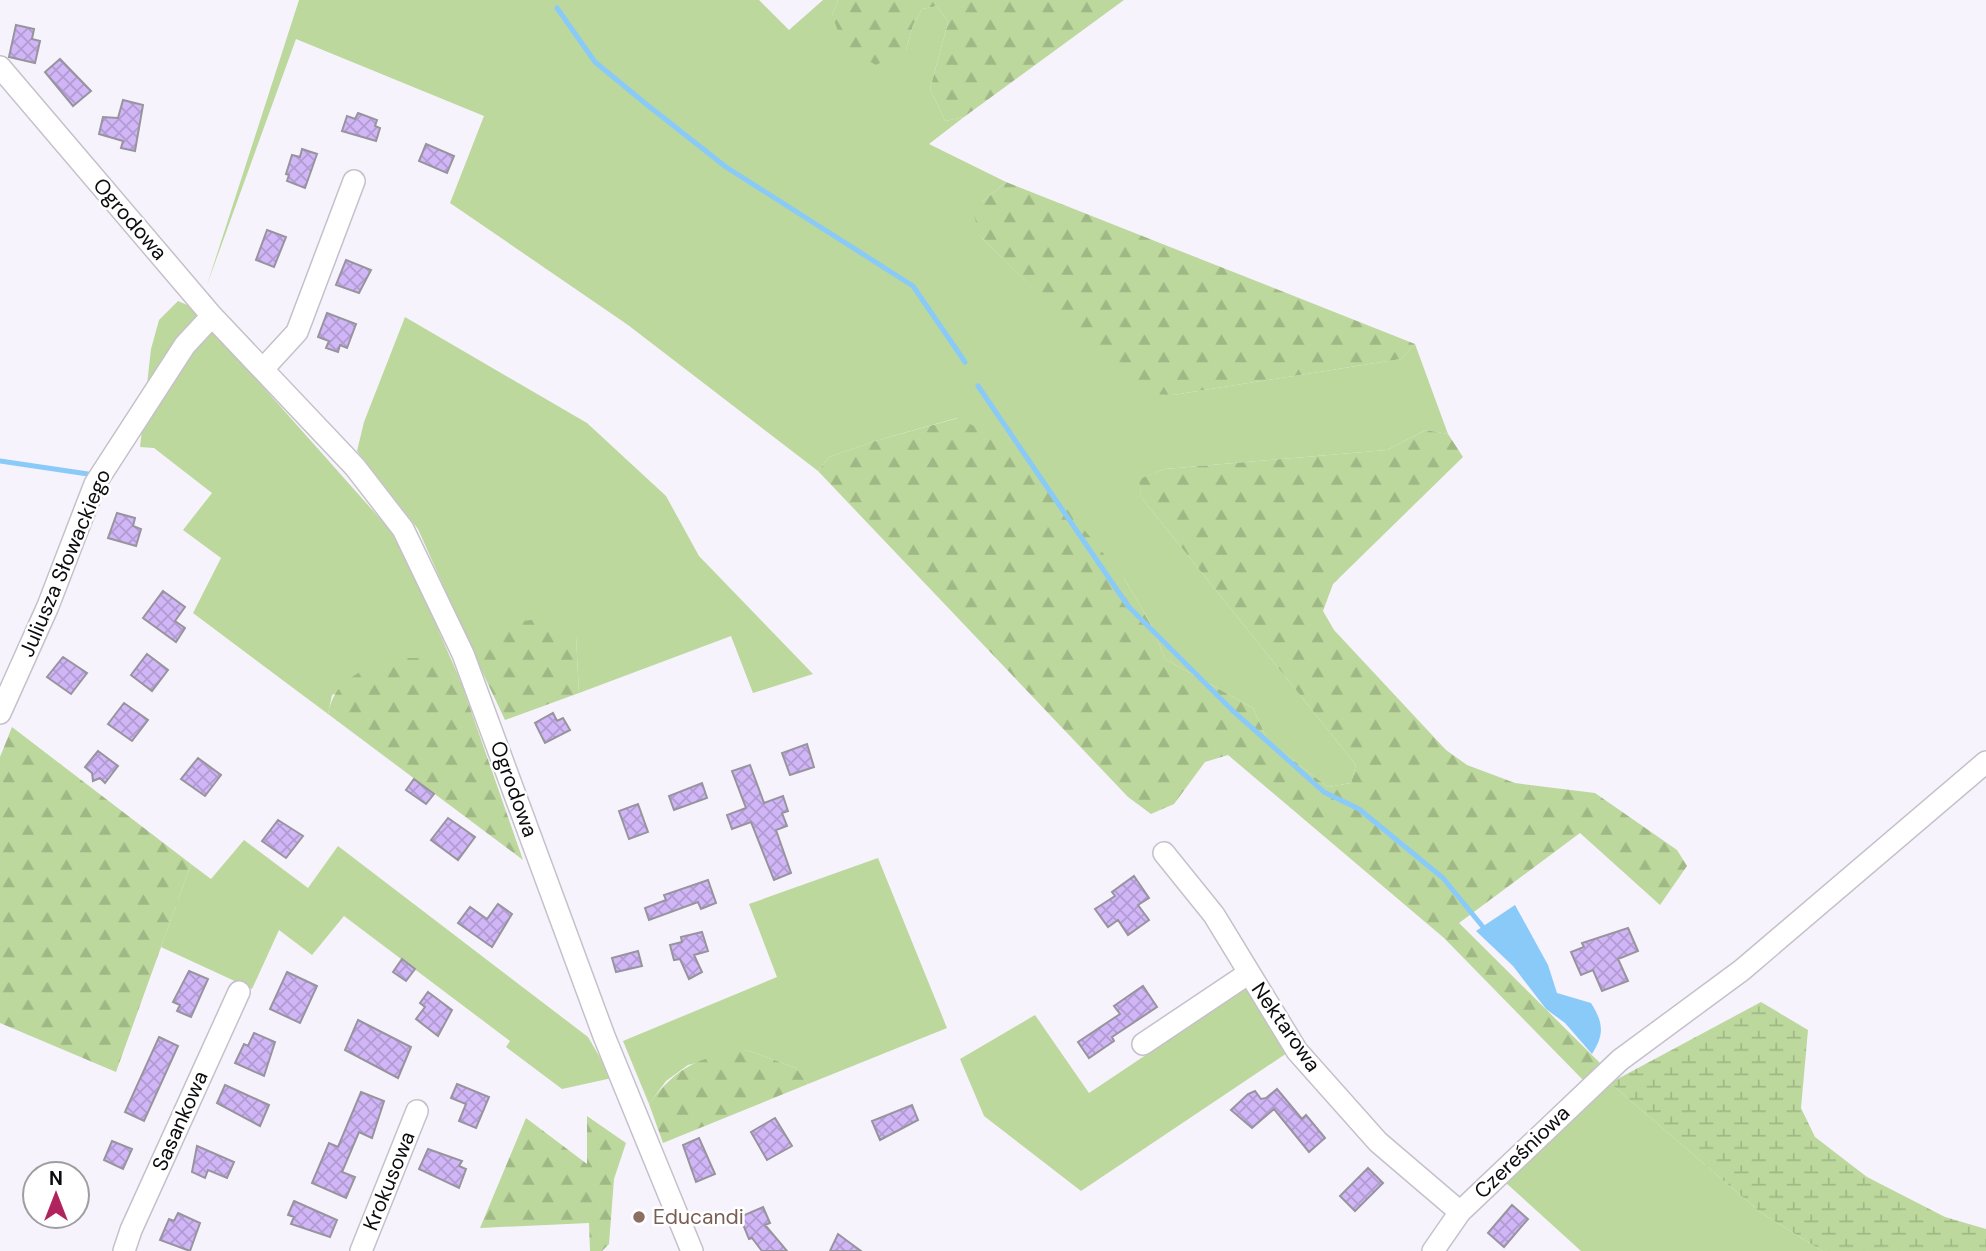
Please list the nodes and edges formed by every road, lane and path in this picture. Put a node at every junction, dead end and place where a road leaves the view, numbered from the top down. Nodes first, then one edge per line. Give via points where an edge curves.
1 (0, 67) edge
2 (354, 181) dead end
3 (212, 316) junction
4 (263, 369) junction
5 (0, 713) edge
6 (1986, 762) edge
7 (1164, 853) dead end
8 (1249, 973) junction
9 (239, 992) dead end
10 (1143, 1044) dead end
11 (417, 1111) dead end
12 (1460, 1212) junction
13 (124, 1251) edge
14 (360, 1251) edge
15 (692, 1251) edge
16 (1433, 1251) edge

1 - 3 street, Ogrodowa
2 - 4 street via 297,332
3 - 4 street, Ogrodowa
3 - 5 street, Juliusza Słowackiego via 185,345 95,484
4 - 15 street, Ogrodowa via 374,489 403,529 425,572 463,654 604,1036
6 - 12 street, Czereśniowa via 1742,970 1620,1060
7 - 8 street, Nektarowa via 1194,886
8 - 10 street
8 - 12 street, Nektarowa via 1297,1051 1378,1142
9 - 13 street, Sasankowa
11 - 14 street, Krokusowa
12 - 16 street, Czereśniowa

